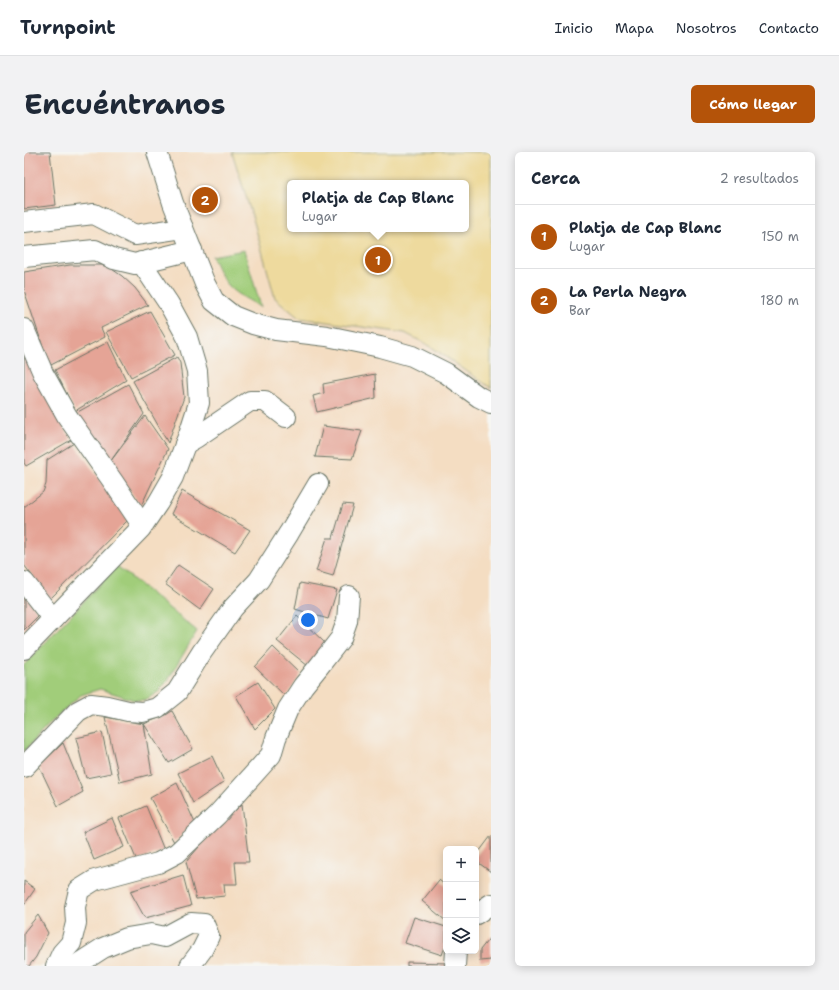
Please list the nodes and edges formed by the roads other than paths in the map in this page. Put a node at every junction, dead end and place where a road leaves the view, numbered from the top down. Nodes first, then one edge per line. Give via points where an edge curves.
1 (157, 152) edge
2 (24, 222) edge
3 (183, 228) junction
4 (192, 250) junction
5 (24, 257) edge
6 (141, 262) junction
7 (24, 329) edge
8 (491, 403) edge
9 (286, 417) dead end
10 (185, 444) junction
11 (318, 484) dead end
12 (142, 525) junction
13 (24, 582) edge
14 (349, 596) dead end
15 (53, 619) junction
16 (24, 649) edge
17 (24, 767) edge
18 (491, 904) edge
19 (479, 912) edge
20 (456, 954) edge
21 (56, 966) edge
22 (75, 966) edge
23 (190, 966) edge
24 (455, 966) edge

1 - 3 street
2 - 3 street via 94,214 135,235
3 - 4 street
4 - 6 street
4 - 8 street via 214,301 233,316 276,330 327,336 412,356
5 - 6 street via 95,250 114,259 135,264
6 - 10 street via 188,337 198,371 199,403
7 - 12 street via 43,373 67,416
9 - 10 street via 265,401 250,401
10 - 12 street via 172,477
11 - 17 street via 259,580 233,608 177,692 157,708 143,712 128,712 91,704 78,711
12 - 15 street
13 - 15 street
14 - 21 street via 347,621 341,638 288,709 271,755 217,815 176,853 158,863 95,880 80,890 75,907 76,924 71,943 62,953
15 - 16 street
18 - 19 street
20 - 24 street
22 - 23 street via 103,948 127,938 151,934 165,938 191,923 204,924 209,936

